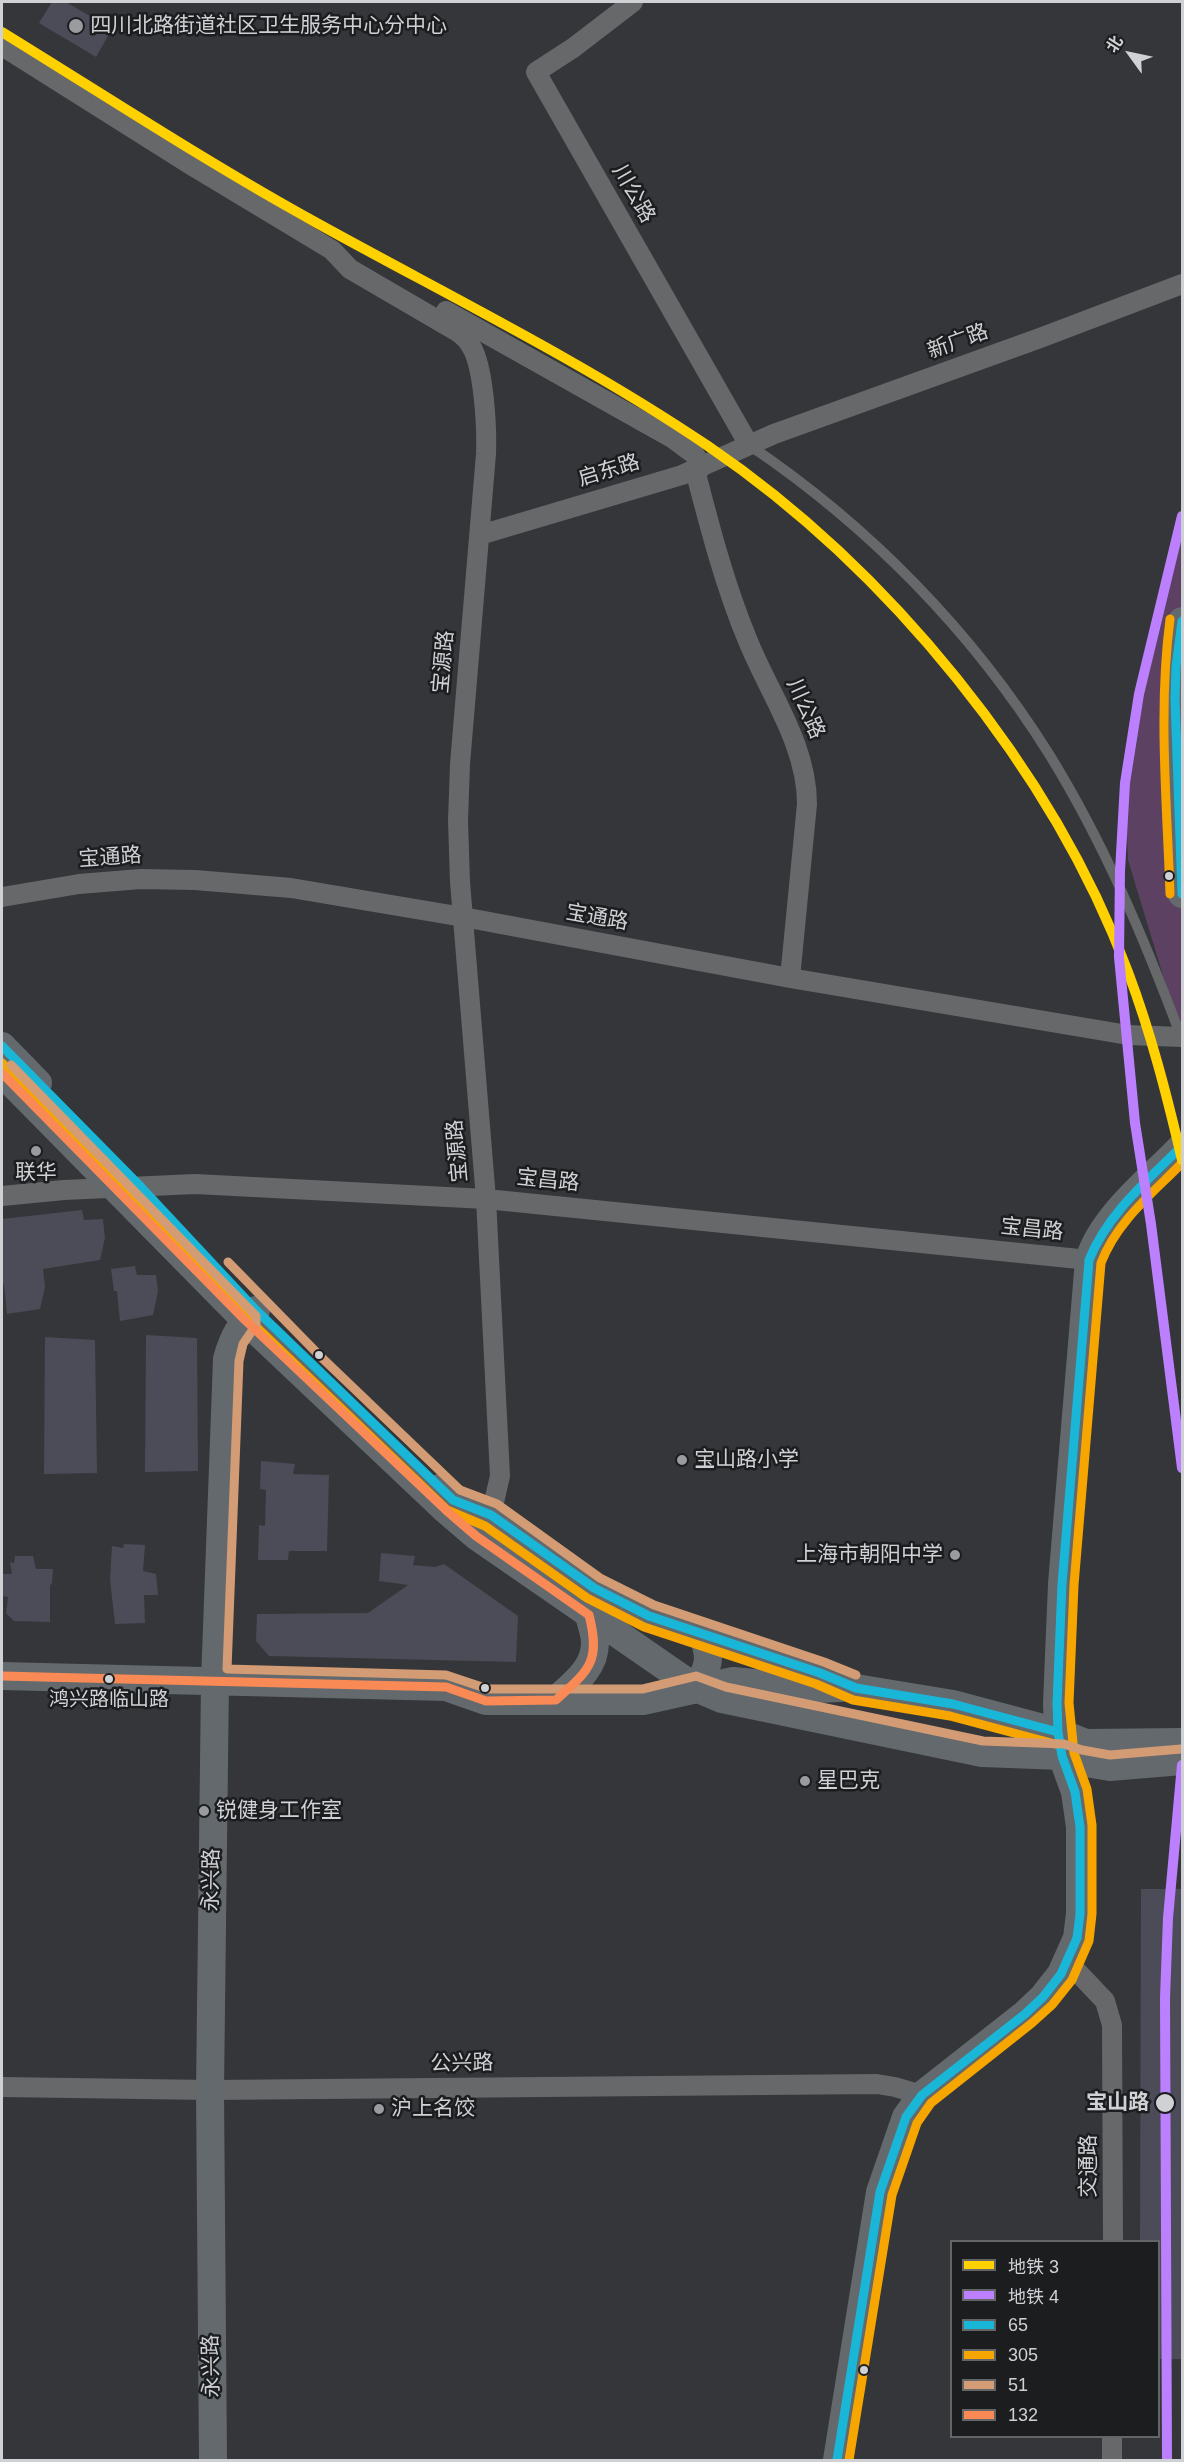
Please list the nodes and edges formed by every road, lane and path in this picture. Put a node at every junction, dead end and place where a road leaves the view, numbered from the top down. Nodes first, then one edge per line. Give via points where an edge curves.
1 (633, 2) edge
2 (2, 46) edge
3 (332, 250) junction
4 (1182, 284) edge
5 (748, 445) junction
6 (698, 468) junction
7 (480, 535) junction
8 (1182, 621) edge
9 (1182, 894) edge
10 (2, 897) edge
11 (463, 917) junction
12 (790, 978) junction
13 (1182, 1037) edge
14 (2, 1046) edge
15 (2, 1073) edge
16 (1182, 1146) edge
17 (128, 1186) junction
18 (2, 1196) edge
19 (486, 1199) junction
20 (1089, 1260) junction
21 (250, 1315) junction
22 (483, 1526) junction
23 (589, 1615) junction
24 (702, 1634) junction
25 (2, 1676) edge
26 (215, 1681) junction
27 (696, 1688) junction
28 (856, 1688) junction
29 (556, 1700) junction
30 (1182, 1742) edge
31 (1060, 1744) junction
32 (1182, 1761) edge
33 (1068, 1962) junction
34 (2, 2087) edge
35 (210, 2090) junction
36 (922, 2095) junction
37 (1113, 2240) edge
38 (1112, 2438) edge
39 (213, 2460) edge
40 (837, 2460) edge
41 (1112, 2460) edge

1 - 5 street, 川公路 via 536,72
2 - 3 street, 宝源路
3 - 6 street via 672,438 694,455
3 - 7 street, 宝源路 via 350,269 458,332 473,349 486,435
4 - 5 street, 新广路
5 - 6 street, 启东路
5 - 13 lane via 821,496 884,551 957,630 1021,712 1050,755 1107,861
6 - 7 street, 启东路
6 - 12 street, 川公路 via 716,552 731,597 796,744 805,776 807,804
7 - 11 street, 宝源路 via 458,793
8 - 9 street via 1175,699
10 - 11 street, 宝通路 via 111,880 195,880 327,893
11 - 12 street, 宝通路
11 - 19 street, 宝源路
12 - 13 street, 宝通路 via 1128,1035
14 - 17 street
15 - 17 street
16 - 20 street via 1107,1226
17 - 18 street, 宝昌路
17 - 19 street, 宝昌路 via 195,1184
17 - 21 street
19 - 20 street, 宝昌路
19 - 22 street, 宝源路 via 501,1476
20 - 31 street via 1062,1584
21 - 22 street
21 - 26 street, 永兴路 via 232,1339 227,1359
22 - 23 street
22 - 24 street via 649,1616
23 - 27 street
23 - 29 street via 595,1644 590,1664
24 - 27 street via 709,1650 707,1670
24 - 28 street via 820,1672
25 - 26 street
26 - 29 street via 446,1687 486,1701
26 - 35 street, 永兴路
27 - 28 street via 733,1681 815,1689
27 - 29 street via 643,1701
27 - 31 street via 722,1699 982,1753
28 - 31 street via 953,1704
30 - 31 street
31 - 32 street via 1079,1762 1110,1767
31 - 33 street via 1075,1792 1080,1827 1078,1929
33 - 36 street via 1053,1985 1025,2014
33 - 37 street, 交通路 via 1105,2001 1112,2025
34 - 35 street, 公兴路
35 - 36 street, 公兴路 via 877,2084
35 - 39 street, 永兴路
36 - 40 street via 900,2130 880,2192
38 - 41 street

